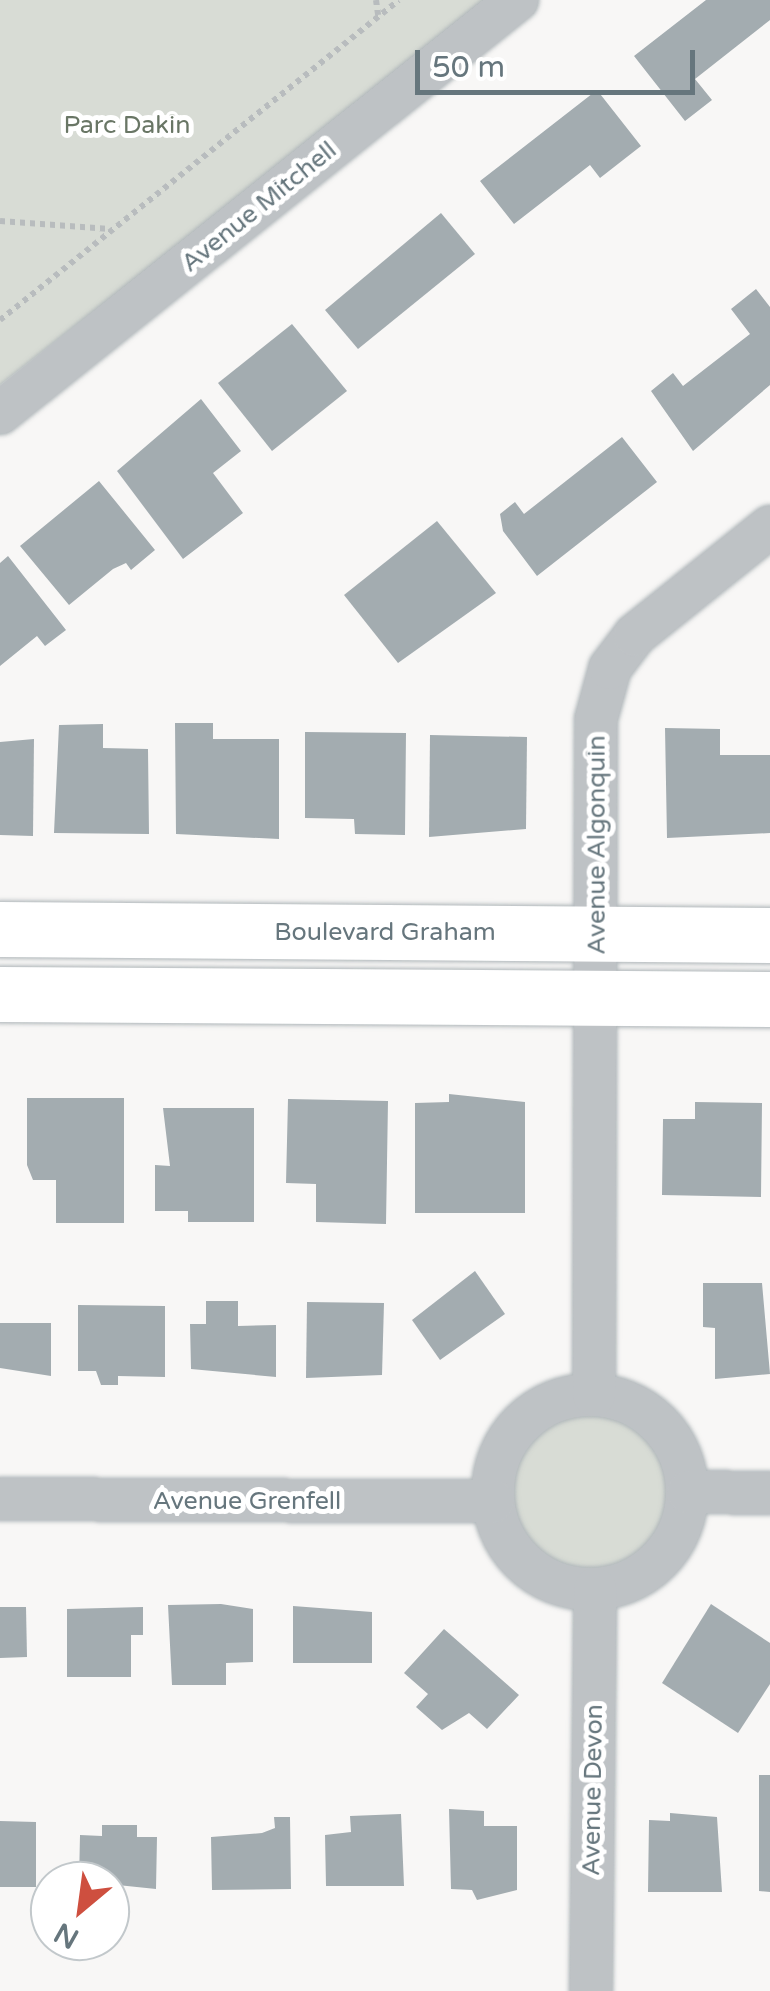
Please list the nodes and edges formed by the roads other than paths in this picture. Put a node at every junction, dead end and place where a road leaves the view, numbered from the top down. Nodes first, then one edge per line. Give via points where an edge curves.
1 (517, 0) edge
2 (0, 413) edge
3 (770, 527) edge
4 (0, 930) edge
5 (597, 934) junction
6 (770, 935) edge
7 (0, 994) edge
8 (598, 998) junction
9 (770, 998) edge
10 (594, 1395) junction
11 (688, 1492) junction
12 (770, 1493) edge
13 (0, 1499) edge
14 (494, 1502) junction
15 (595, 1589) junction
16 (591, 1991) edge

1 - 2 street, Avenue Mitchell
3 - 5 street, Avenue Algonquin via 635,634 610,668 596,719
4 - 5 street, Boulevard Graham
5 - 6 street, Boulevard Graham
5 - 8 street, Avenue Algonquin
7 - 8 street
8 - 9 street
8 - 10 street
10 - 11 street via 654,1418 679,1450
10 - 14 street via 552,1402 521,1424 498,1461
11 - 12 street
11 - 15 street via 683,1522 654,1566
13 - 14 street, Avenue Grenfell
14 - 15 street via 509,1546 527,1566 550,1580
15 - 16 street, Avenue Devon

